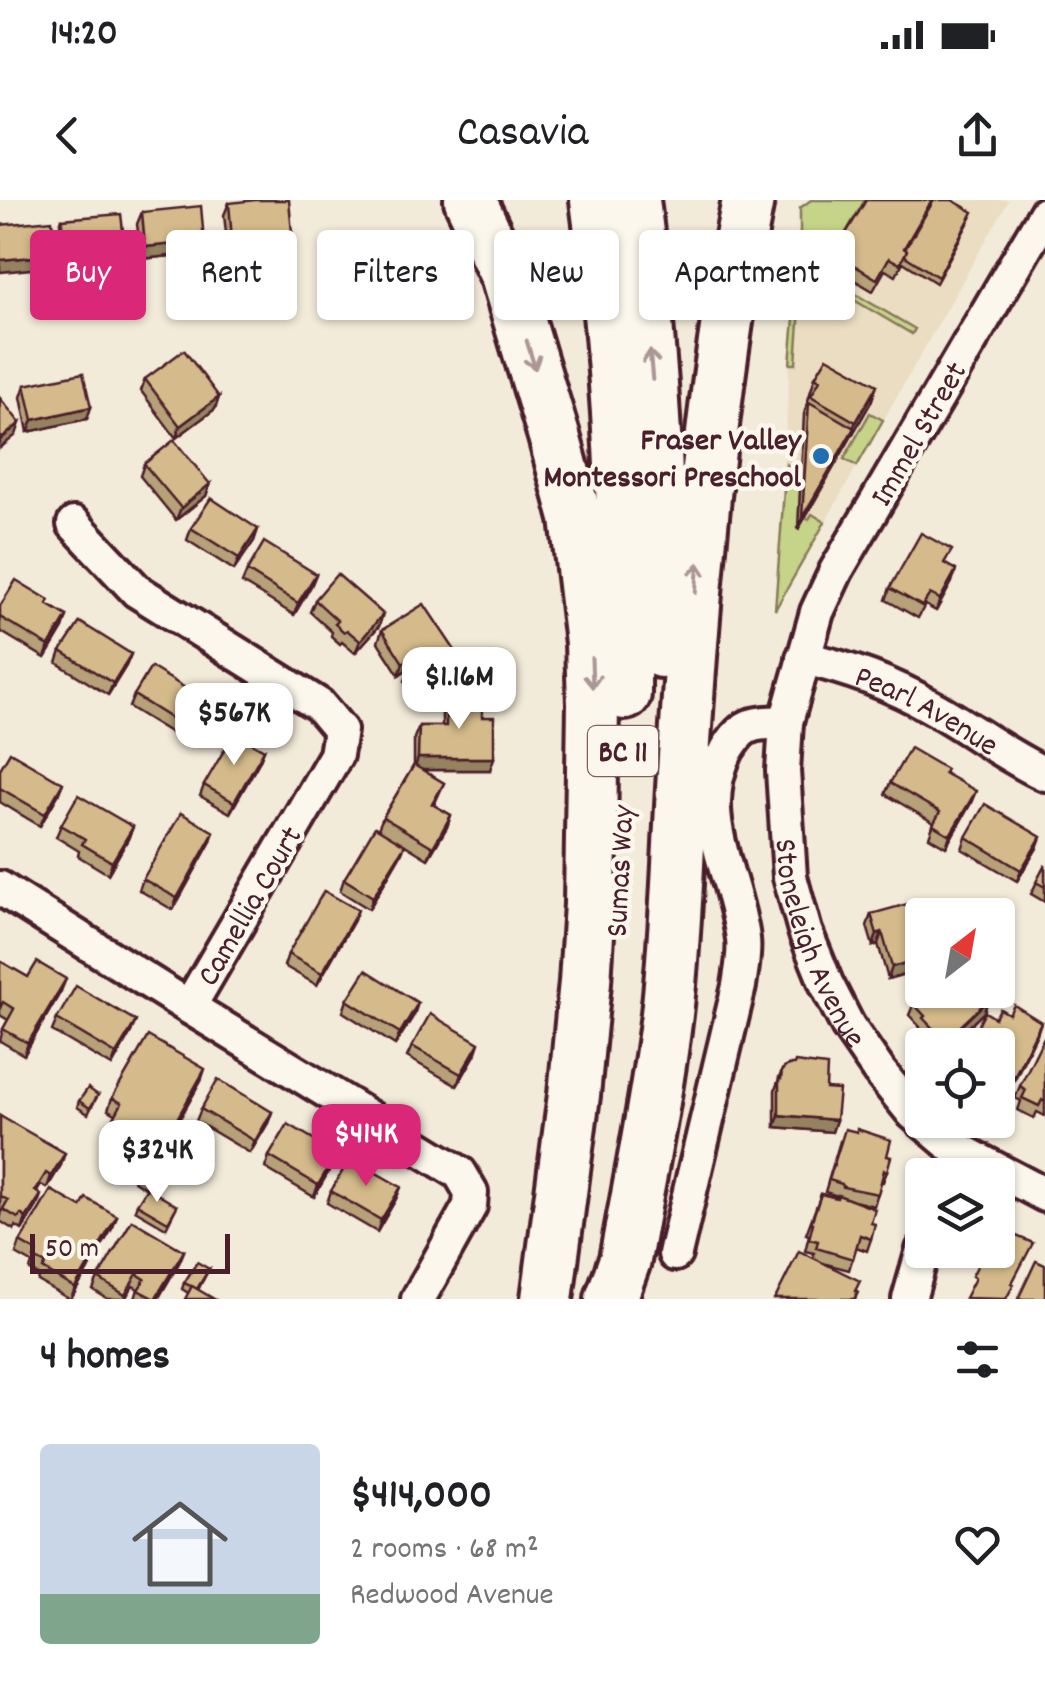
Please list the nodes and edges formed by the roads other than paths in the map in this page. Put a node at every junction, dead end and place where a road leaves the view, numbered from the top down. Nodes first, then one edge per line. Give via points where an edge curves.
1 (470, 200) edge
2 (596, 200) edge
3 (634, 200) edge
4 (748, 200) edge
5 (1044, 219) edge
6 (74, 524) dead end
7 (803, 658) junction
8 (786, 722) junction
9 (1045, 774) edge
10 (0, 888) edge
11 (189, 1007) junction
12 (946, 1158) edge
13 (1015, 1184) edge
14 (1045, 1195) edge
15 (676, 1254) dead end
16 (918, 1268) edge
17 (418, 1299) edge
18 (548, 1299) edge
19 (567, 1299) edge
20 (608, 1299) edge
21 (909, 1299) edge

1 -> 18 highway via 506,276 554,436 576,518 591,642 585,982
2 - 19 highway, Sumas Way / BC 11 via 617,410 625,710 616,935
20 -> 3 highway, Sumas Way / BC 11 via 636,1102 661,746 654,410
20 -> 4 highway via 628,1244 667,1014 709,449
5 - 7 street, Immel Street via 836,571
6 - 11 street, Camellia Court via 137,591 319,705 340,730 336,755
7 - 8 street, Stoneleigh Avenue
7 - 9 street, Pearl Avenue via 895,688
8 - 12 street, Stoneleigh Avenue via 790,878 805,931 848,1026
8 - 15 street via 748,726 733,740 712,795 744,944
10 - 11 street
11 - 17 street via 460,1173 471,1192 470,1206
13 - 14 street, Stoneleigh Avenue
16 - 21 street

